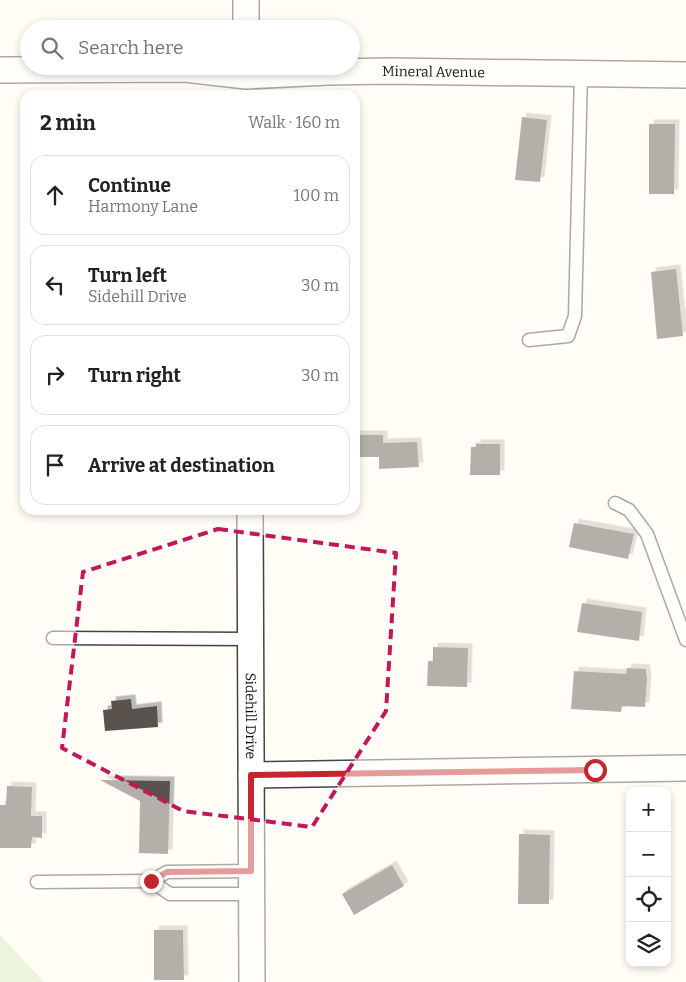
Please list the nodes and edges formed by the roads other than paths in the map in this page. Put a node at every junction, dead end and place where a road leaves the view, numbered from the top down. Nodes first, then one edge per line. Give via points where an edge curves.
1 (246, 0) edge
2 (246, 20) edge
3 (0, 70) edge
4 (20, 70) edge
5 (360, 71) edge
6 (581, 74) junction
7 (222, 75) edge
8 (293, 75) edge
9 (686, 75) edge
10 (246, 79) edge
11 (528, 340) dead end
12 (615, 503) dead end
13 (250, 515) edge
14 (681, 610) edge
15 (52, 638) dead end
16 (250, 639) junction
17 (686, 640) edge
18 (686, 768) edge
19 (251, 775) junction
20 (151, 881) junction
21 (37, 882) dead end
22 (251, 883) junction
23 (252, 982) edge

1 - 2 street
3 - 4 street, Mineral Avenue
5 - 6 street, Mineral Avenue
6 - 9 street, Mineral Avenue
6 - 11 lane via 575,316 568,336
7 - 10 street, Mineral Avenue
8 - 10 street, Mineral Avenue
12 - 14 lane via 629,510 647,534
13 - 16 street, Sidehill Drive
14 - 17 lane
15 - 16 lane
16 - 19 street, Sidehill Drive
18 - 19 street
19 - 22 street, Sidehill Drive
20 - 21 lane
20 - 22 lane via 167,872
20 - 22 lane via 170,894
22 - 23 street, Sidehill Drive

